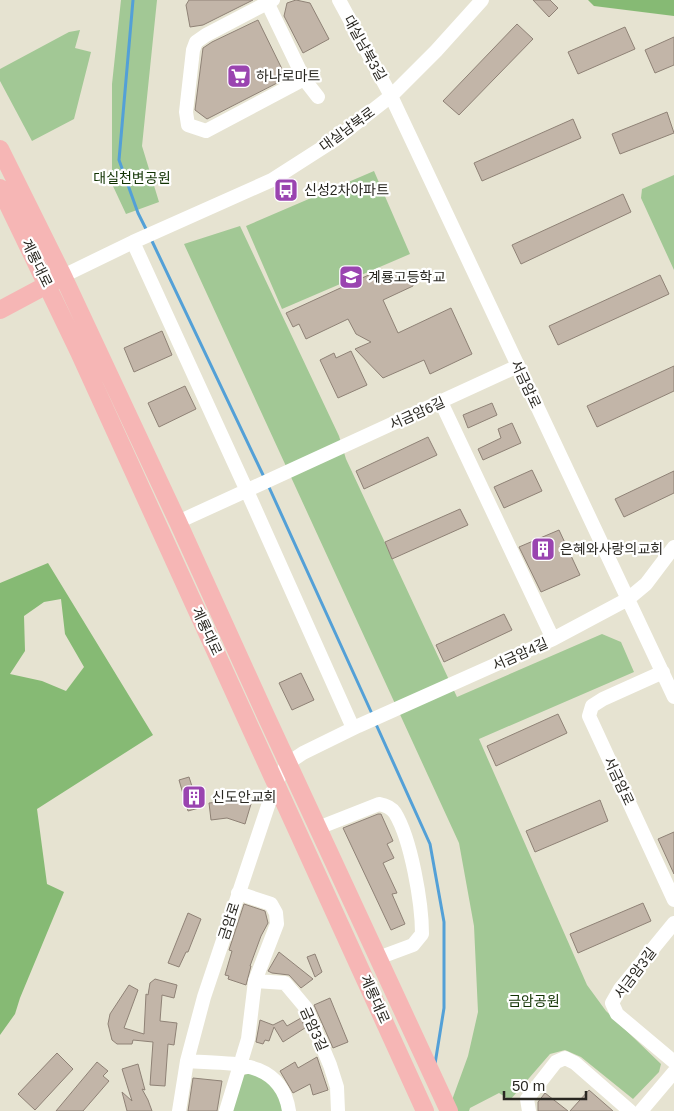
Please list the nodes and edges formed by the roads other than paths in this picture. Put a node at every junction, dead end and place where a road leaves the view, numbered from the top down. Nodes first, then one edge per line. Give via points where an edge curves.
1 (339, 0) edge
2 (482, 0) edge
3 (269, 1) edge
4 (304, 79) junction
5 (392, 96) junction
6 (318, 97) dead end
7 (0, 149) edge
8 (0, 188) edge
9 (139, 239) junction
10 (55, 280) junction
11 (0, 310) edge
12 (518, 366) junction
13 (441, 402) junction
14 (247, 491) junction
15 (178, 522) junction
16 (674, 547) edge
17 (628, 599) junction
18 (554, 639) junction
19 (662, 672) junction
20 (674, 697) edge
21 (355, 727) junction
22 (288, 763) junction
23 (276, 782) junction
24 (318, 828) junction
25 (238, 893) junction
26 (674, 900) edge
27 (674, 923) edge
28 (378, 958) junction
29 (255, 981) junction
30 (188, 1061) junction
31 (674, 1062) edge
32 (239, 1064) junction
33 (674, 1072) edge
34 (179, 1111) edge
35 (226, 1111) edge
36 (289, 1111) edge
37 (338, 1111) edge
38 (425, 1111) edge
39 (449, 1111) edge
40 (529, 1111) edge
41 (630, 1111) edge
42 (641, 1111) edge

1 - 5 street, 대실남북3길
2 - 5 street, 대실남북로
3 - 4 street
3 - 4 street via 196,42 186,112 188,125 206,131
4 - 6 street
5 - 9 street, 대실남북로 via 336,139 272,180
5 - 12 street, 서금암로
7 - 10 main road
8 - 10 main road, 계룡대로
9 - 10 street
9 - 14 street
10 - 11 main road
10 - 15 main road, 계룡대로
10 - 23 main road, 계룡대로
12 - 13 street, 서금암6길
12 - 17 street, 서금암로
13 - 14 street, 서금암6길
13 - 18 street
14 - 15 street
14 - 21 street
15 - 22 main road, 계룡대로
16 - 17 street, 서금암4길 via 646,584
17 - 18 street, 서금암4길
17 - 19 street, 서금암로
18 - 21 street, 서금암4길
19 - 20 street, 서금암로
19 - 26 street, 서금암로 via 603,699 592,706 589,716
21 - 22 street
22 - 23 street
22 - 24 main road, 계룡대로
23 - 25 street, 금암로
23 - 38 main road, 계룡대로
24 - 28 main road, 계룡대로
24 - 28 street via 378,804 387,805 394,811 415,877 422,934 413,945
25 - 29 street via 271,904 276,913 277,924
25 - 30 street, 금암로 via 204,997
27 - 31 street, 서금암3길 via 612,1003 617,1014
28 - 39 main road, 계룡대로
29 - 32 street via 248,1039
29 - 37 street, 금암3길 via 285,982 306,1008 337,1087
30 - 32 street
30 - 34 street, 금암로
32 - 35 street
32 - 36 street via 264,1071 276,1080 286,1094
33 - 42 street
40 - 41 street via 527,1099 556,1062 565,1058

